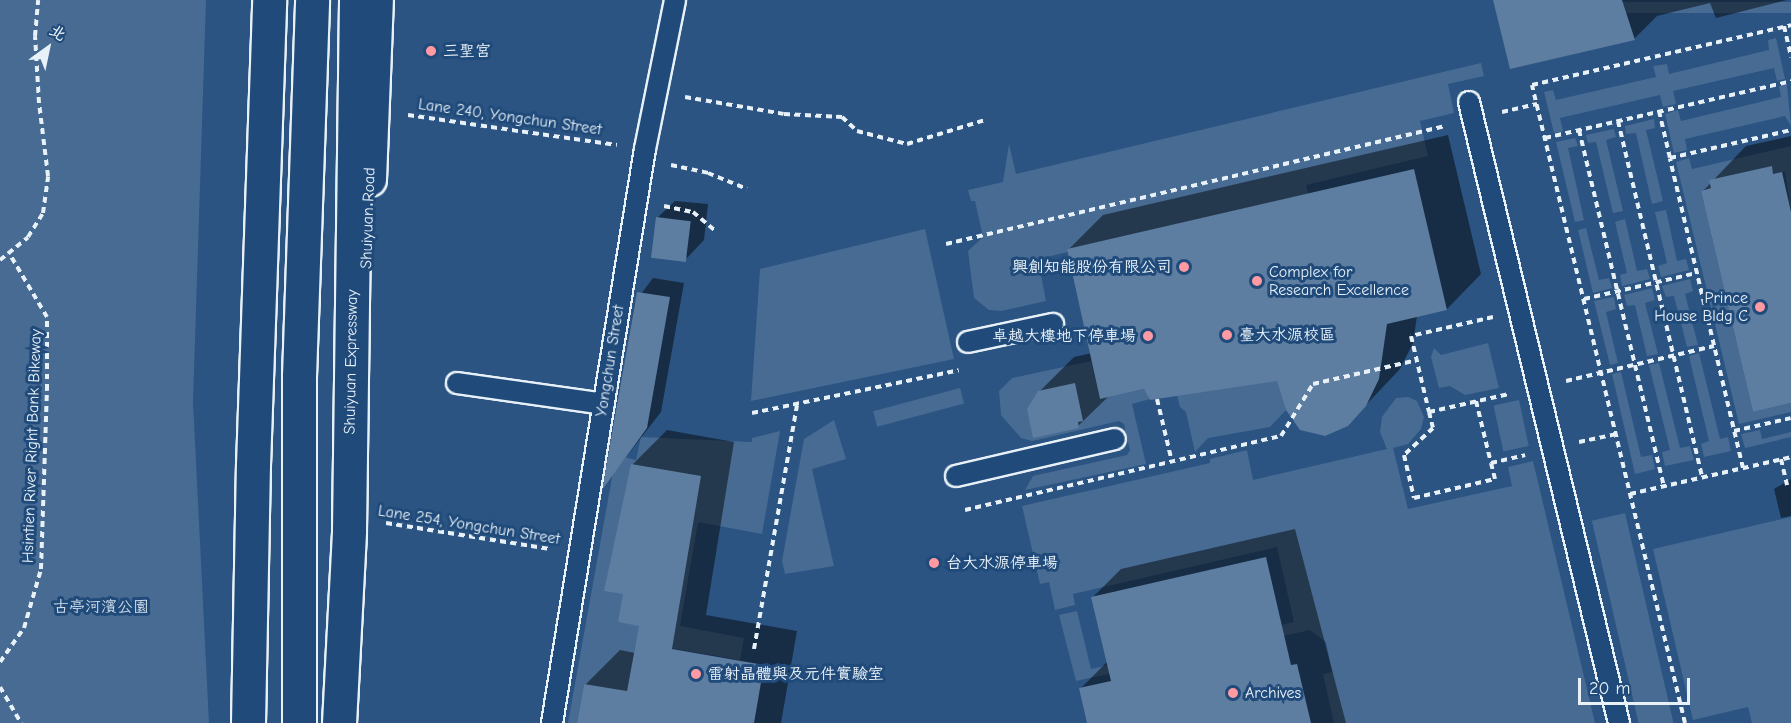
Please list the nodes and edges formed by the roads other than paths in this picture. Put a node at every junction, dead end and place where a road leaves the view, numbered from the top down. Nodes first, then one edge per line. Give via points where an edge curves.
1 (269, 0) edge
2 (312, 0) edge
3 (356, 0) edge
4 (376, 0) edge
5 (675, 0) edge
6 (1471, 111) road end
7 (1053, 324) dead end
8 (968, 342) dead end
9 (457, 383) dead end
10 (604, 404) junction
11 (1114, 439) dead end
12 (956, 476) dead end
13 (248, 723) edge
14 (298, 723) edge
15 (339, 723) edge
16 (348, 723) edge
17 (552, 723) edge
18 (1619, 723) edge

1 - 13 main road
2 - 14 main road via 299,376
3 - 15 main road, Shuiyuan Expressway via 350,530
4 - 16 main road, Shuiyuan Road
5 - 10 lane, Yongchun Street via 644,154
6 - 18 lane
7 - 8 lane
9 - 10 lane
10 - 17 lane, Yongchun Street
11 - 12 lane

